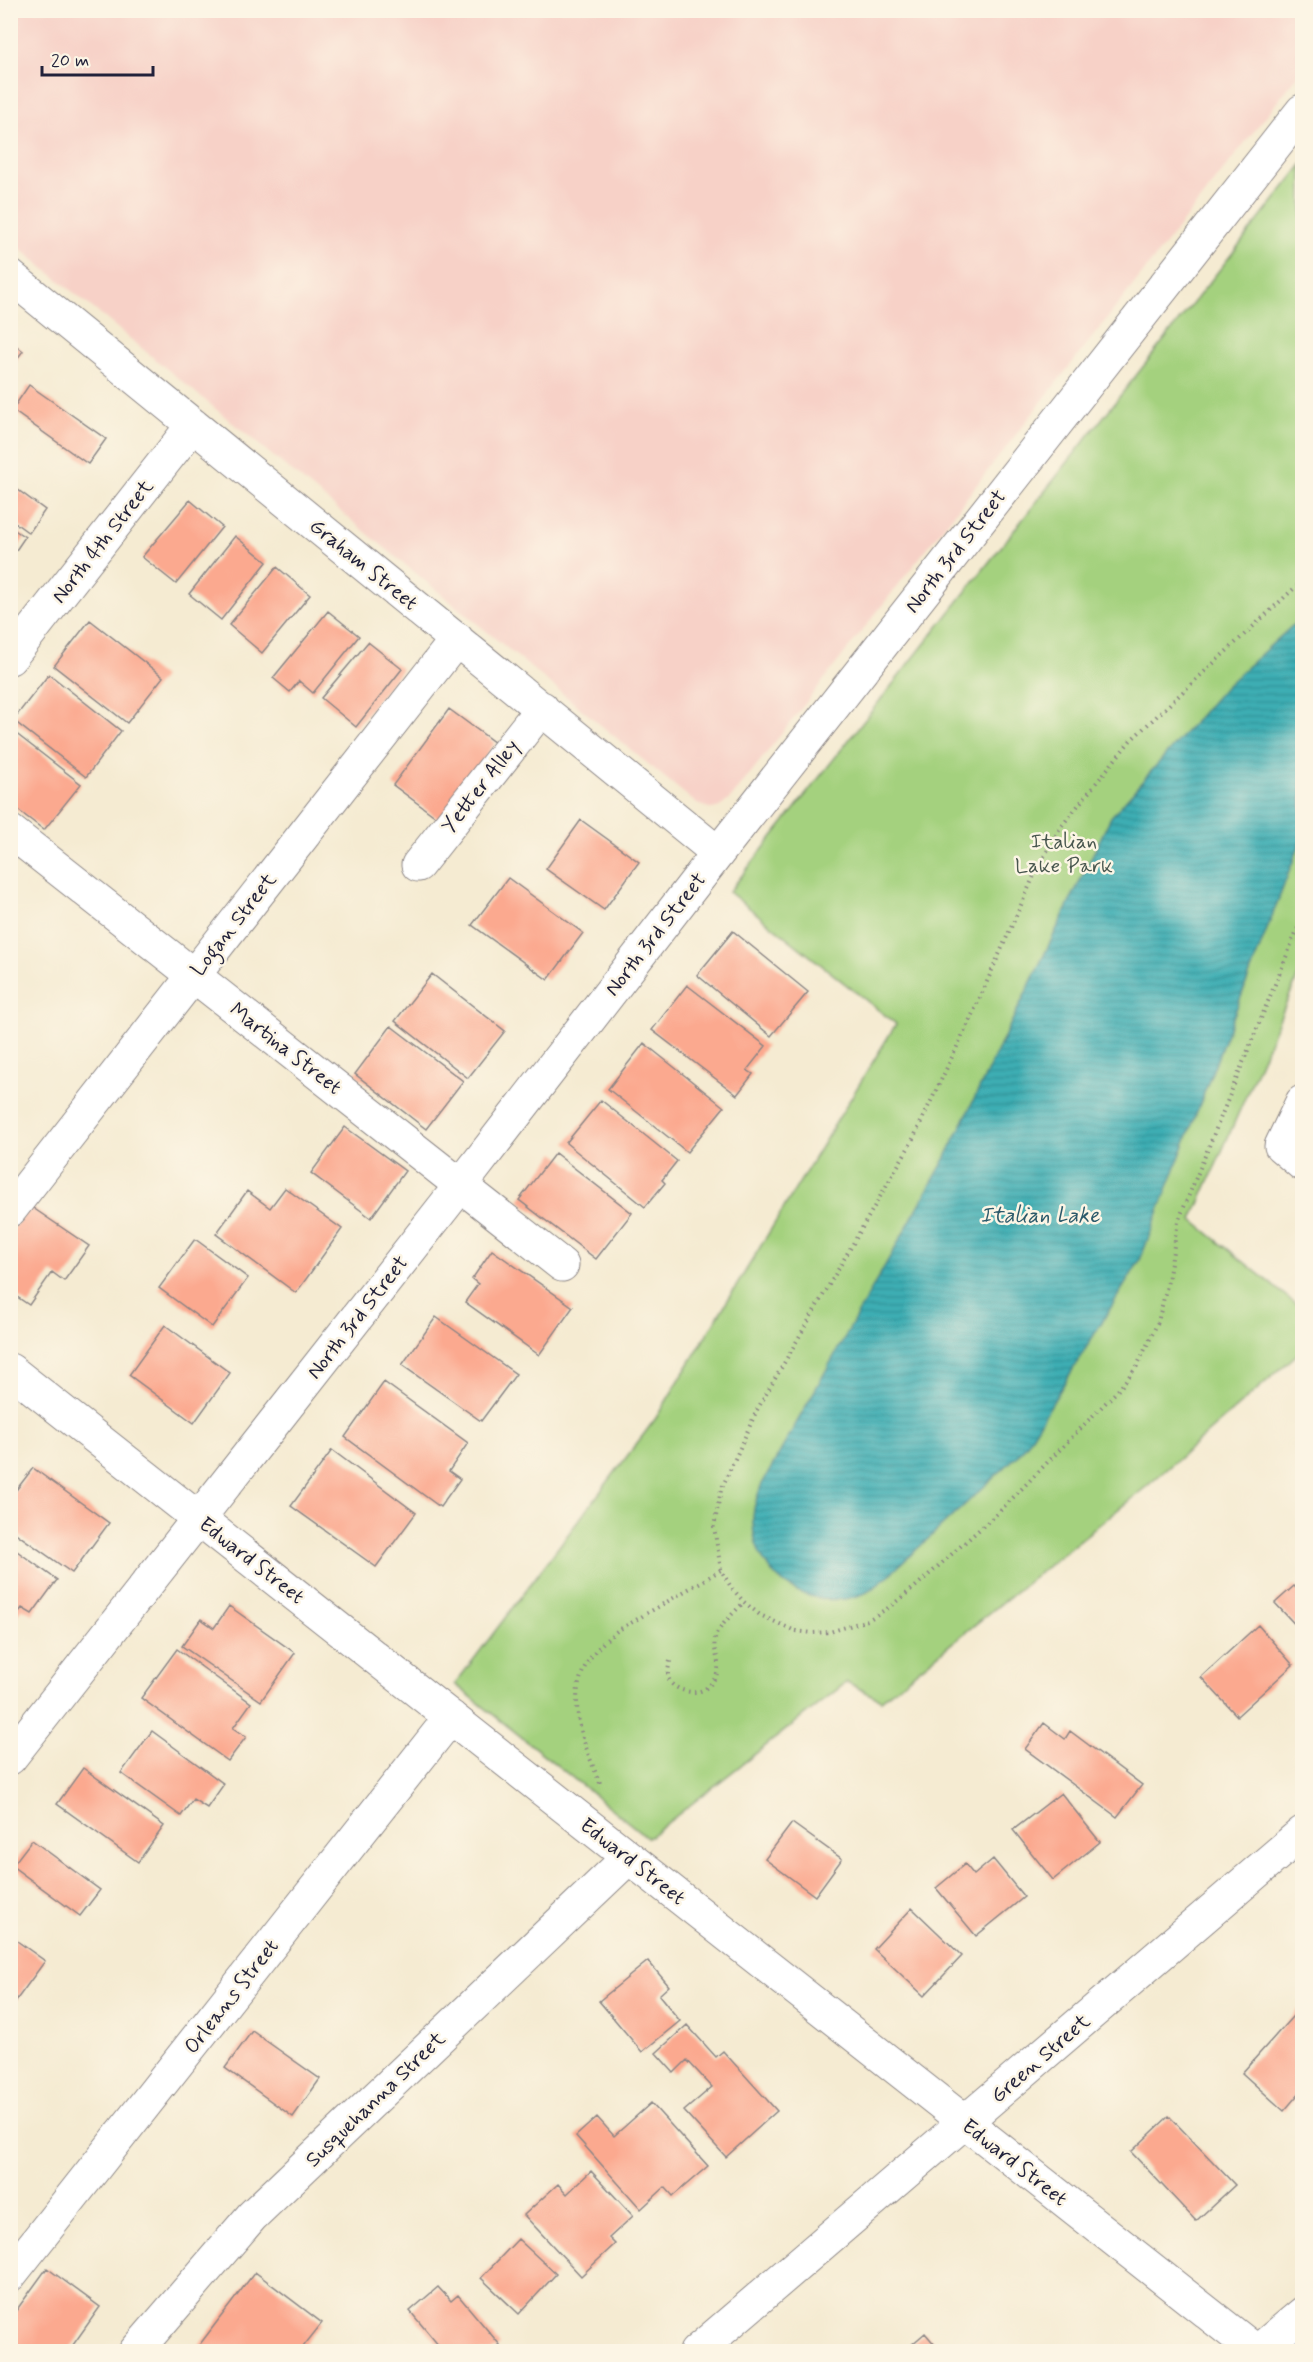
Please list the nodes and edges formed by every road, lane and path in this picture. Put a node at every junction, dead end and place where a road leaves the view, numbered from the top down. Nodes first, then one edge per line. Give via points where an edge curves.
1 (1302, 111) edge
2 (10, 276) edge
3 (193, 425) junction
4 (1302, 581) edge
5 (457, 639) junction
6 (10, 658) edge
7 (542, 708) junction
8 (10, 831) edge
9 (718, 853) junction
10 (418, 865) dead end
11 (1302, 918) edge
12 (193, 976) junction
13 (1302, 1102) edge
14 (1302, 1164) edge
15 (461, 1185) junction
16 (10, 1210) edge
17 (562, 1265) dead end
18 (10, 1370) edge
19 (199, 1518) junction
20 (721, 1570) junction
21 (744, 1602) junction
22 (670, 1662) dead end
23 (452, 1717) junction
24 (10, 1758) edge
25 (600, 1783) dead end
26 (1302, 1833) edge
27 (628, 1858) junction
28 (964, 2123) junction
29 (10, 2275) edge
30 (1302, 2314) edge
31 (135, 2352) edge
32 (696, 2352) edge
33 (1257, 2352) edge

1 - 9 street, North 3rd Street
2 - 3 street, Graham Street
3 - 5 street, Graham Street
3 - 6 street, North 4th Street
4 - 20 path via 1130,741 1060,828 1037,869 911,1143 758,1410 730,1468 718,1499 714,1527
5 - 7 street, Graham Street
5 - 12 street, Logan Street
7 - 9 street, Graham Street
7 - 10 street, Yetter Alley
8 - 12 street, Martina Street
9 - 15 street, North 3rd Street
11 - 21 path via 1178,1222 1154,1335 1120,1388 1000,1510 915,1587 868,1620 813,1634 777,1624
12 - 15 street, Martina Street
12 - 16 street, Logan Street
13 - 14 street via 1281,1146
15 - 17 street, Martina Street
15 - 19 street, North 3rd Street
18 - 19 street, Edward Street
19 - 23 street, Edward Street
19 - 24 street, North 3rd Street
20 - 21 path
20 - 25 path via 617,1630 590,1656 575,1707 581,1738
21 - 22 path via 715,1639 718,1671 710,1685 694,1692 676,1687 669,1681
23 - 27 street, Edward Street
23 - 29 street, Orleans Street
26 - 28 street, Green Street
27 - 28 street, Edward Street
27 - 31 street, Susquehanna Street via 252,2216
28 - 32 street, Green Street
28 - 33 street, Edward Street
30 - 33 street

